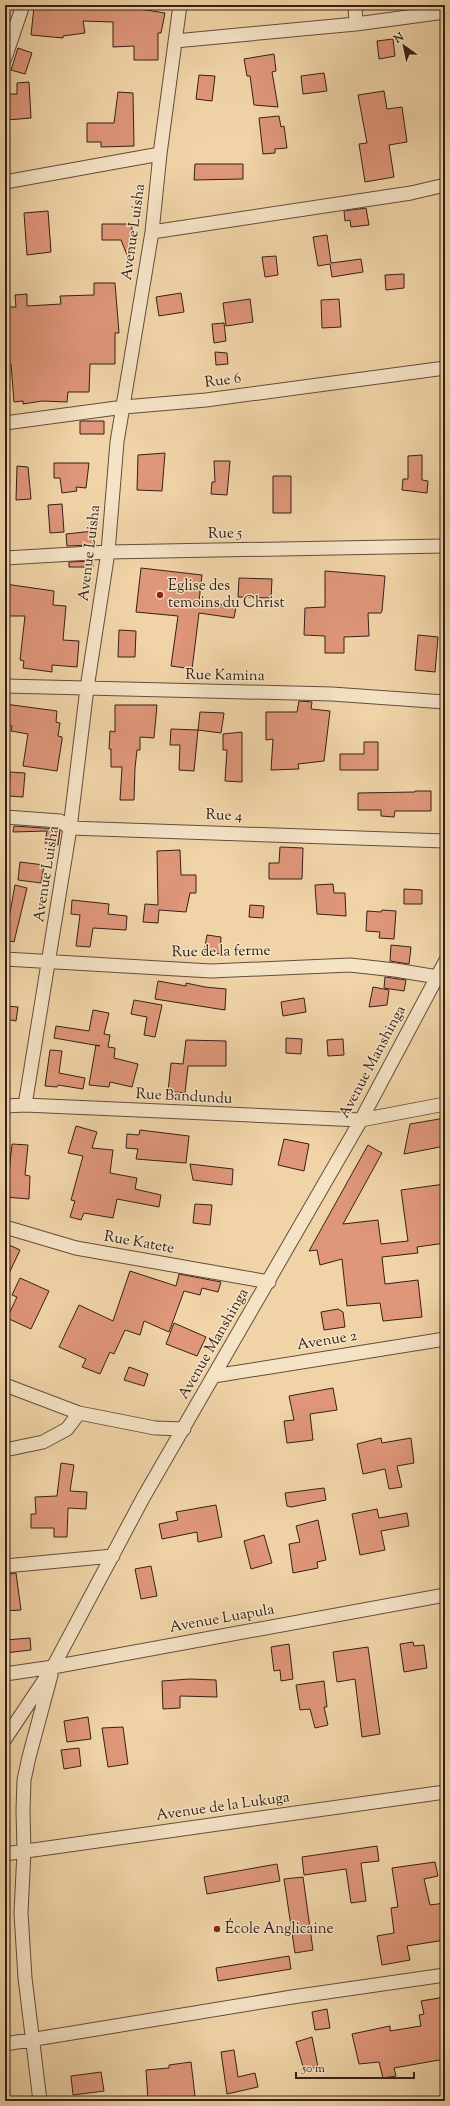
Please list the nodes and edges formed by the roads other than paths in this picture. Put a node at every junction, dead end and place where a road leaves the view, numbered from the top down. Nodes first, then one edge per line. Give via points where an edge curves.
1 (23, 5) edge
2 (180, 5) edge
3 (355, 5) edge
4 (445, 12) edge
5 (356, 24) junction
6 (176, 41) junction
7 (5, 58) edge
8 (160, 154) junction
9 (5, 182) edge
10 (445, 185) edge
11 (152, 232) junction
12 (445, 368) edge
13 (124, 407) junction
14 (5, 423) edge
15 (445, 546) edge
16 (108, 552) junction
17 (5, 558) edge
18 (5, 686) edge
19 (87, 688) junction
20 (445, 702) edge
21 (5, 818) edge
22 (70, 828) junction
23 (445, 841) edge
24 (5, 959) edge
25 (49, 962) junction
26 (445, 962) edge
27 (438, 977) junction
28 (445, 1104) edge
29 (25, 1105) junction
30 (5, 1106) edge
31 (361, 1120) junction
32 (5, 1227) edge
33 (269, 1282) junction
34 (445, 1339) edge
35 (214, 1376) junction
36 (5, 1385) edge
37 (79, 1413) junction
38 (184, 1429) junction
39 (5, 1450) edge
40 (113, 1556) junction
41 (5, 1566) edge
42 (445, 1594) edge
43 (53, 1667) junction
44 (5, 1674) edge
45 (5, 1738) edge
46 (445, 1792) edge
47 (24, 1850) junction
48 (5, 1854) edge
49 (445, 1975) edge
50 (31, 2040) junction
51 (5, 2044) edge
52 (40, 2101) edge

1 - 7 street
2 - 6 street, Avenue Luisha
3 - 5 street
4 - 5 street
5 - 6 street
6 - 8 street, Avenue Luisha
8 - 9 street
8 - 11 street, Avenue Luisha
10 - 11 street via 411,193
11 - 13 street, Avenue Luisha
12 - 13 street, Rue 6 via 206,400
13 - 14 street, Rue 6
13 - 16 street, Avenue Luisha via 117,442
15 - 16 street, Rue 5
16 - 17 street, Rue 5
16 - 19 street, Avenue Luisha
18 - 19 street, Rue Kamina
19 - 20 street, Rue Kamina via 332,694
19 - 22 street, Avenue Luisha
21 - 22 street, Rue 4 via 60,821
22 - 23 street, Rue 4
22 - 25 street, Avenue Luisha
24 - 25 street, Rue de la ferme
25 - 27 street, Rue de la ferme via 211,971 350,966
25 - 29 street, Avenue Luisha
26 - 27 street, Avenue Manshinga
27 - 31 street, Avenue Manshinga
28 - 31 street, Rue Bandundu
29 - 30 street, Rue Bandundu
29 - 31 street, Rue Bandundu
31 - 33 street, Avenue Manshinga
32 - 33 street, Rue Katete via 76,1248
33 - 35 street, Avenue Manshinga
34 - 35 street, Avenue 2
35 - 38 street, Avenue Manshinga
36 - 37 street
37 - 38 street via 155,1428
37 - 39 street via 67,1429 43,1442
38 - 40 street, Avenue Manshinga
40 - 41 street
40 - 43 street, Avenue Manshinga
42 - 43 street, Avenue Luapula
43 - 44 street, Avenue Luapula
43 - 45 street, Avenue Manshinga
43 - 47 street via 24,1780
46 - 47 street, Avenue de la Lukuga
47 - 48 street, Avenue de la Lukuga
47 - 50 street via 21,1913
49 - 50 street
50 - 51 street
50 - 52 street

